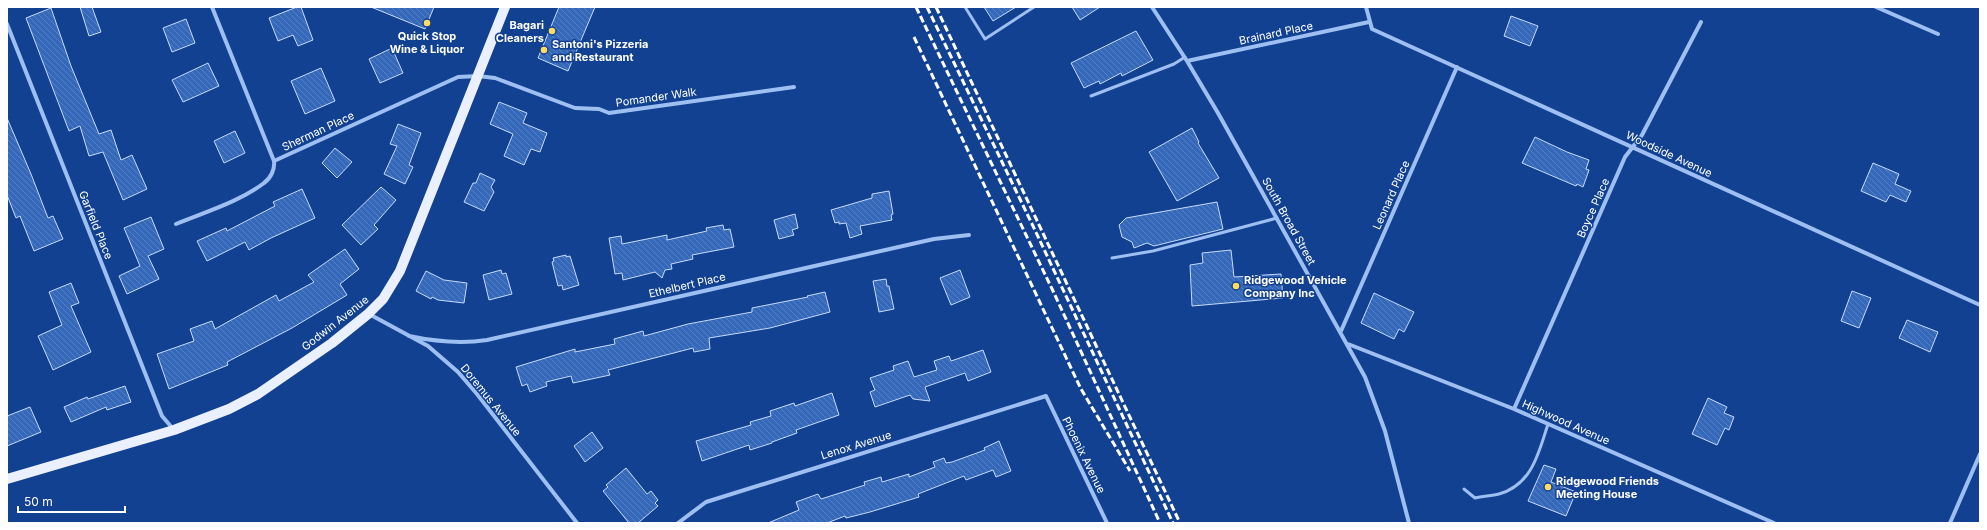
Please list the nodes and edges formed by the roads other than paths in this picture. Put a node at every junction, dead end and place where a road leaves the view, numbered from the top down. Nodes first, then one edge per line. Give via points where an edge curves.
1 (212, 7) edge
2 (505, 7) edge
3 (965, 7) edge
4 (1034, 7) edge
5 (1152, 7) edge
6 (1366, 7) edge
7 (1876, 7) edge
8 (1369, 22) junction
9 (1701, 22) dead end
10 (7, 24) edge
11 (1938, 34) dead end
12 (1186, 59) junction
13 (1457, 67) junction
14 (478, 76) junction
15 (794, 86) dead end
16 (1091, 96) dead end
17 (1632, 146) junction
18 (274, 161) junction
19 (1277, 218) junction
20 (176, 224) dead end
21 (969, 236) dead end
22 (1112, 258) dead end
23 (1980, 305) edge
24 (368, 314) junction
25 (1341, 332) junction
26 (409, 336) junction
27 (1347, 344) junction
28 (1046, 396) joint
29 (1514, 409) junction
30 (1548, 424) junction
31 (174, 430) junction
32 (1980, 454) edge
33 (7, 479) edge
34 (1464, 489) dead end
35 (576, 523) edge
36 (678, 523) edge
37 (1106, 523) edge
38 (1410, 523) edge
39 (1774, 523) edge
40 (1950, 523) edge

1 - 18 street, Sherman Place
2 - 14 main road, Godwin Avenue
3 - 4 lane via 985,39
5 - 12 street, South Broad Street
6 - 8 street
7 - 11 street
8 - 12 street, Brainard Place
8 - 13 street, Woodside Avenue via 1372,28
9 - 17 street, Boyce Place via 1642,135
10 - 31 street, Garfield Place via 162,416
12 - 16 lane
12 - 19 street, South Broad Street
13 - 17 street, Woodside Avenue
13 - 25 street, Leonard Place
14 - 15 street, Pomander Walk via 500,80 575,108 610,113
14 - 18 street, Sherman Place via 458,77
14 - 24 main road, Godwin Avenue via 400,271 383,299
17 - 23 street, Woodside Avenue
17 - 29 street, Boyce Place
18 - 20 street via 274,169 266,182 234,200
19 - 22 lane via 1153,251
19 - 25 street, South Broad Street
21 - 26 street, Ethelbert Place via 934,239 488,340 448,343
24 - 26 street, Doremus Avenue
24 - 31 main road, Godwin Avenue via 332,343 258,394
25 - 27 street, South Broad Street
26 - 35 street, Doremus Avenue via 428,346 458,372
27 - 29 street, Highwood Avenue
27 - 38 street, South Broad Street via 1365,377 1385,431
28 - 36 street, Lenox Avenue via 706,502
28 - 37 street, Phoenix Avenue
29 - 30 street, Highwood Avenue
30 - 34 lane via 1533,468 1518,484 1500,494 1475,498
30 - 39 street, Highwood Avenue
31 - 33 main road, Godwin Avenue
32 - 40 street

